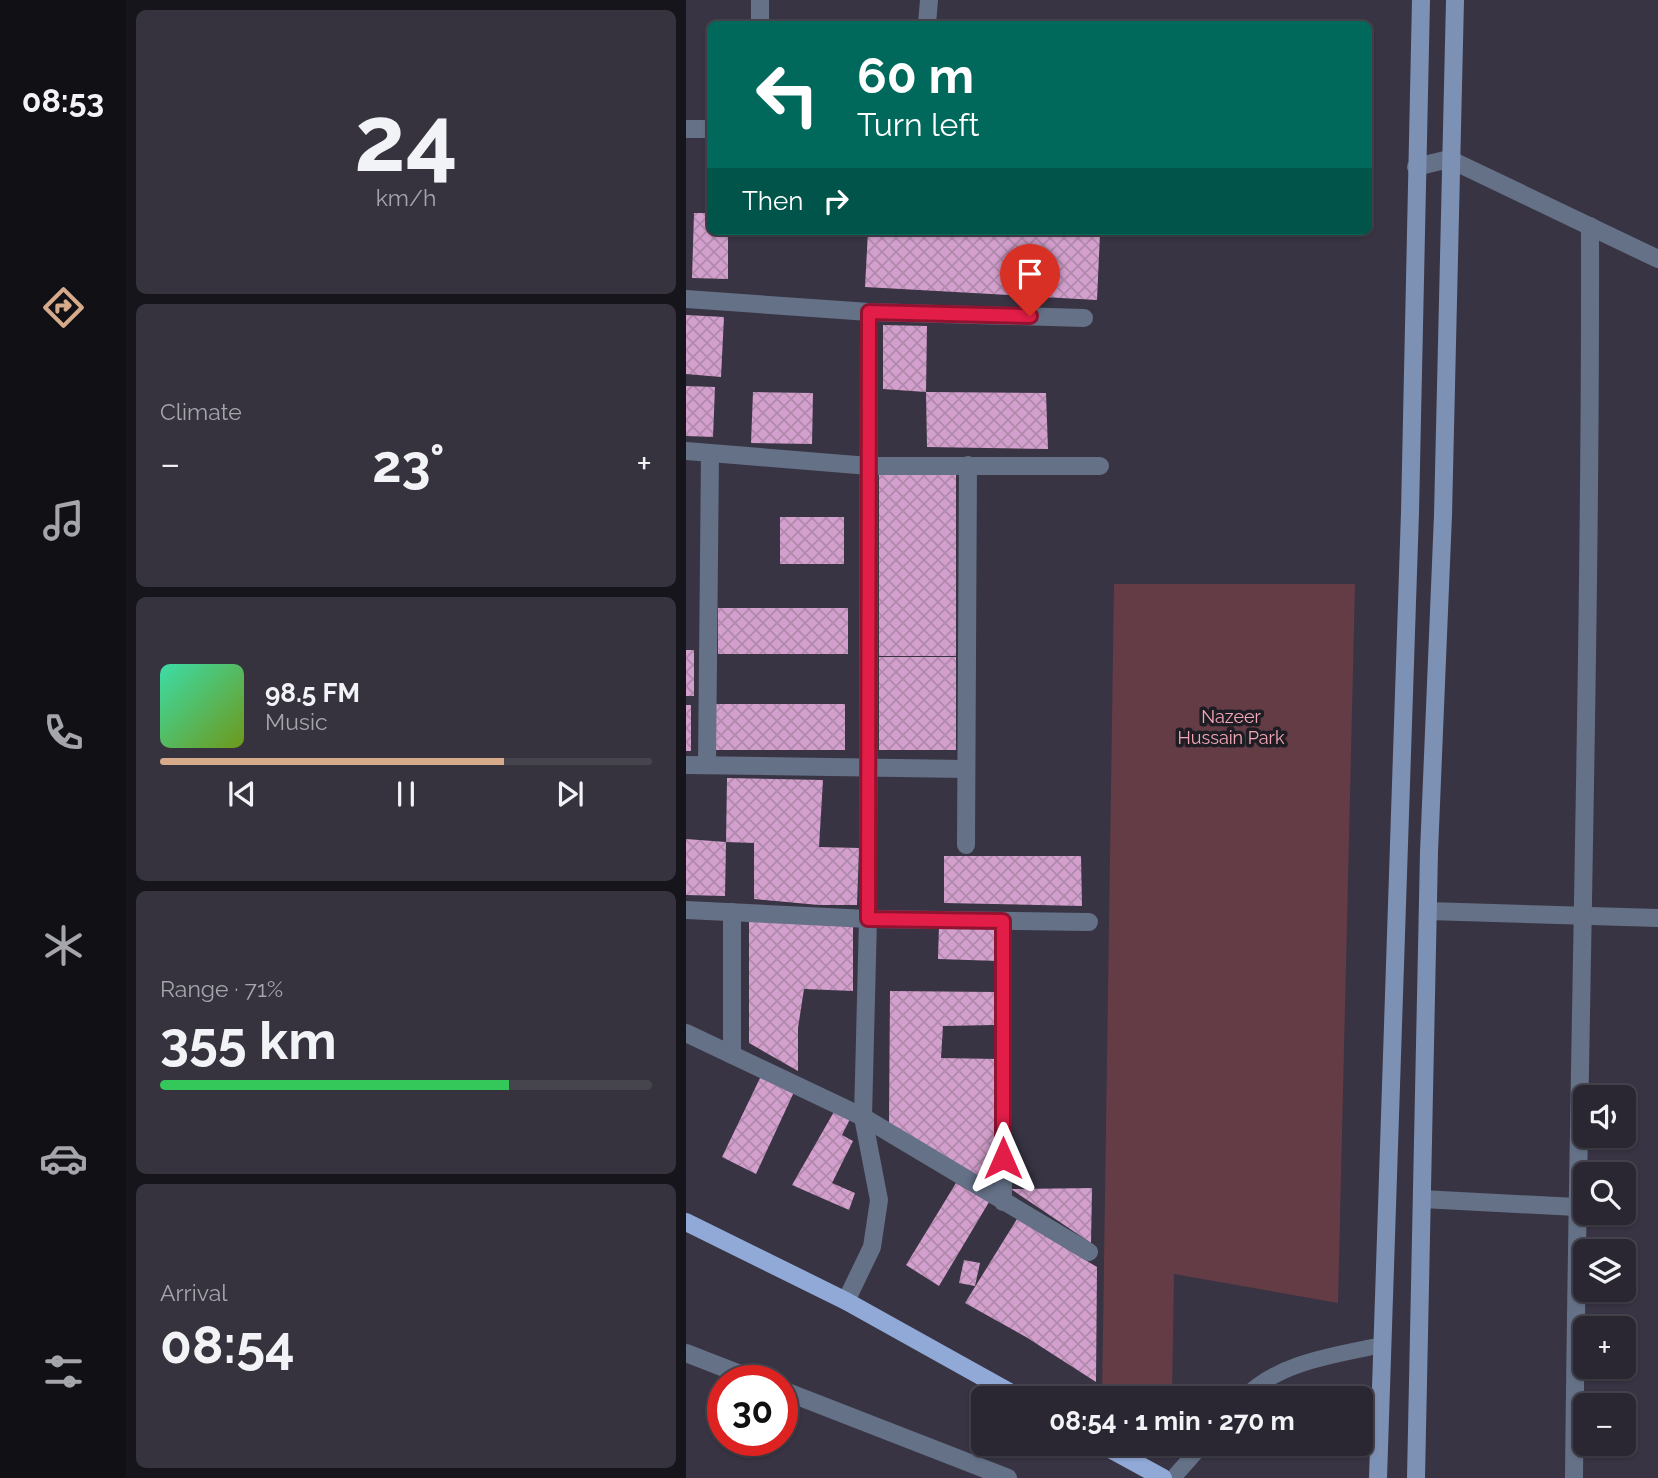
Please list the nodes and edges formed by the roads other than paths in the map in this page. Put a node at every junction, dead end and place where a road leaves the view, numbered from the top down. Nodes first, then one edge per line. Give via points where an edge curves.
1 (760, 0) edge
2 (929, 0) edge
3 (1421, 0) edge
4 (1455, 0) edge
5 (760, 21) edge
6 (928, 21) edge
7 (686, 129) edge
8 (707, 130) edge
9 (1449, 159) junction
10 (1416, 167) junction
11 (1590, 226) junction
12 (1658, 258) edge
13 (686, 299) edge
14 (869, 312) junction
15 (1084, 318) dead end
16 (686, 451) edge
17 (710, 453) junction
18 (968, 465) junction
19 (869, 466) junction
20 (1100, 466) dead end
21 (686, 765) edge
22 (707, 765) junction
23 (869, 767) junction
24 (966, 769) junction
25 (966, 845) dead end
26 (686, 910) edge
27 (1428, 911) junction
28 (732, 912) junction
29 (1583, 916) junction
30 (1658, 918) edge
31 (868, 919) junction
32 (1003, 921) junction
33 (1089, 922) dead end
34 (686, 1033) edge
35 (732, 1055) junction
36 (863, 1117) junction
37 (1577, 1162) edge
38 (998, 1194) junction
39 (1422, 1199) junction
40 (1573, 1207) edge
41 (686, 1222) edge
42 (1576, 1225) edge
43 (1089, 1252) dead end
44 (846, 1301) junction
45 (1382, 1345) junction
46 (686, 1353) edge
47 (717, 1365) edge
48 (998, 1386) edge
49 (1255, 1386) edge
50 (798, 1396) edge
51 (1122, 1456) edge
52 (1192, 1456) edge
53 (1156, 1476) edge
54 (1007, 1478) edge
55 (1173, 1478) edge
56 (1378, 1478) edge
57 (1416, 1478) edge
58 (1574, 1478) edge

1 - 5 street
2 - 6 street
3 - 10 main road
4 - 9 main road
7 - 8 street
9 - 10 street
9 - 11 street
9 - 27 main road via 1443,515
10 - 45 main road
11 - 12 street
11 - 29 street
13 - 14 street
14 - 15 street
14 - 19 street
16 - 17 street
17 - 19 street
17 - 22 street
18 - 19 street
18 - 20 street
18 - 24 street
19 - 23 street
21 - 22 street
22 - 23 street
23 - 24 street
23 - 31 street
24 - 25 street
26 - 28 street
27 - 29 street
27 - 39 main road
28 - 31 street
28 - 35 street
29 - 30 street
29 - 37 street
31 - 32 street
31 - 36 street
32 - 33 street
32 - 38 street
34 - 35 street
35 - 36 street
36 - 38 street
36 - 44 street via 879,1200 872,1247
38 - 43 street
39 - 40 street
39 - 57 main road
41 - 44 main road
42 - 58 street
44 - 48 main road
45 - 49 lane via 1291,1368
45 - 56 main road
46 - 47 street
50 - 54 street
51 - 53 main road
52 - 55 lane

